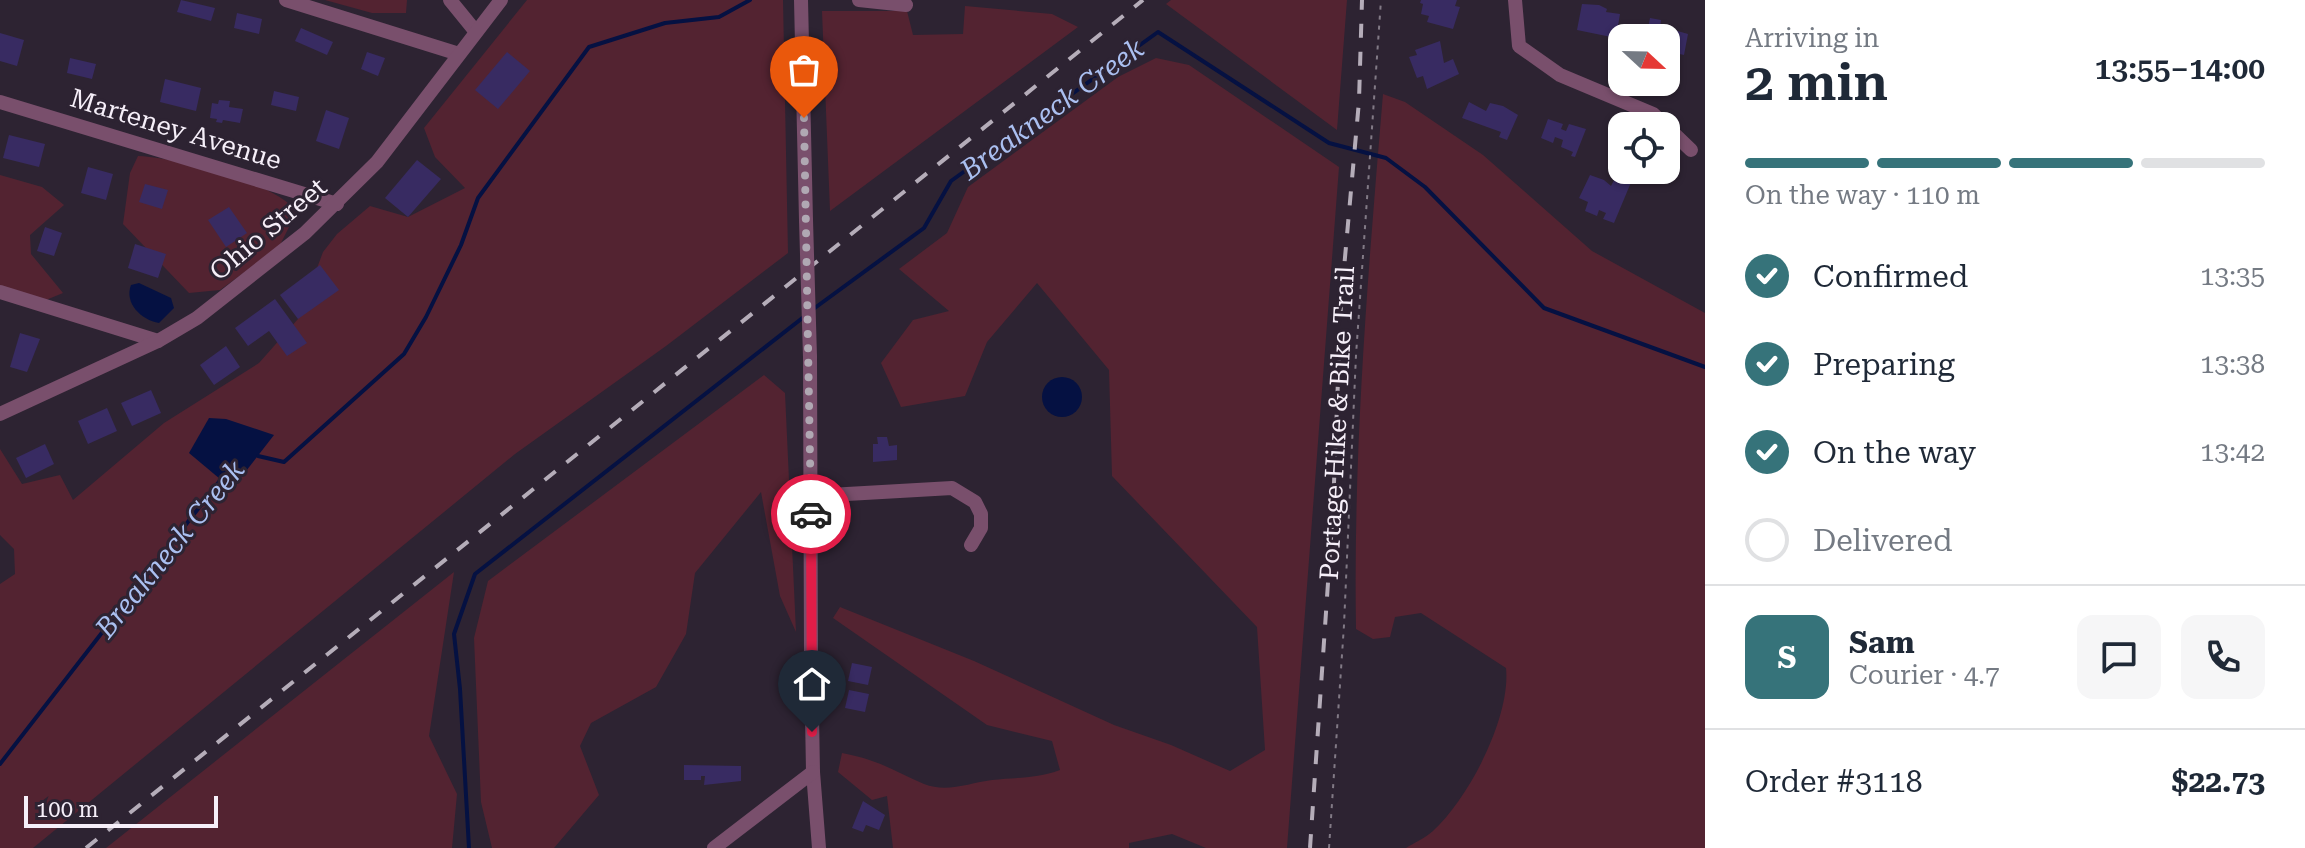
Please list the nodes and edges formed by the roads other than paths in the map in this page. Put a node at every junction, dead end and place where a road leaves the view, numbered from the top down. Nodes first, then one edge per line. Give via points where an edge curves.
1 (286, 0) edge
2 (450, 0) edge
3 (501, 0) edge
4 (801, 0) edge
5 (859, 0) edge
6 (1515, 0) edge
7 (906, 5) dead end
8 (476, 32) junction
9 (459, 54) junction
10 (0, 102) edge
11 (1648, 112) edge
12 (1680, 139) edge
13 (1691, 150) dead end
14 (337, 204) junction
15 (0, 292) edge
16 (158, 341) junction
17 (0, 414) edge
18 (812, 496) junction
19 (971, 545) dead end
20 (813, 772) junction
21 (714, 848) edge
22 (819, 848) edge

1 - 9 street
2 - 8 street
3 - 8 street, Ohio Street
4 - 18 street, bridge
5 - 7 street
6 - 11 street via 1519,46 1560,75
8 - 9 street, Ohio Street
9 - 14 street, Ohio Street via 377,162
10 - 14 street, Marteney Avenue
12 - 13 street
14 - 16 street, Ohio Street via 197,318
15 - 16 street
16 - 17 street, Ohio Street
18 - 19 street via 952,488 975,502 981,514 981,528
18 - 20 street
20 - 21 street
20 - 22 street

